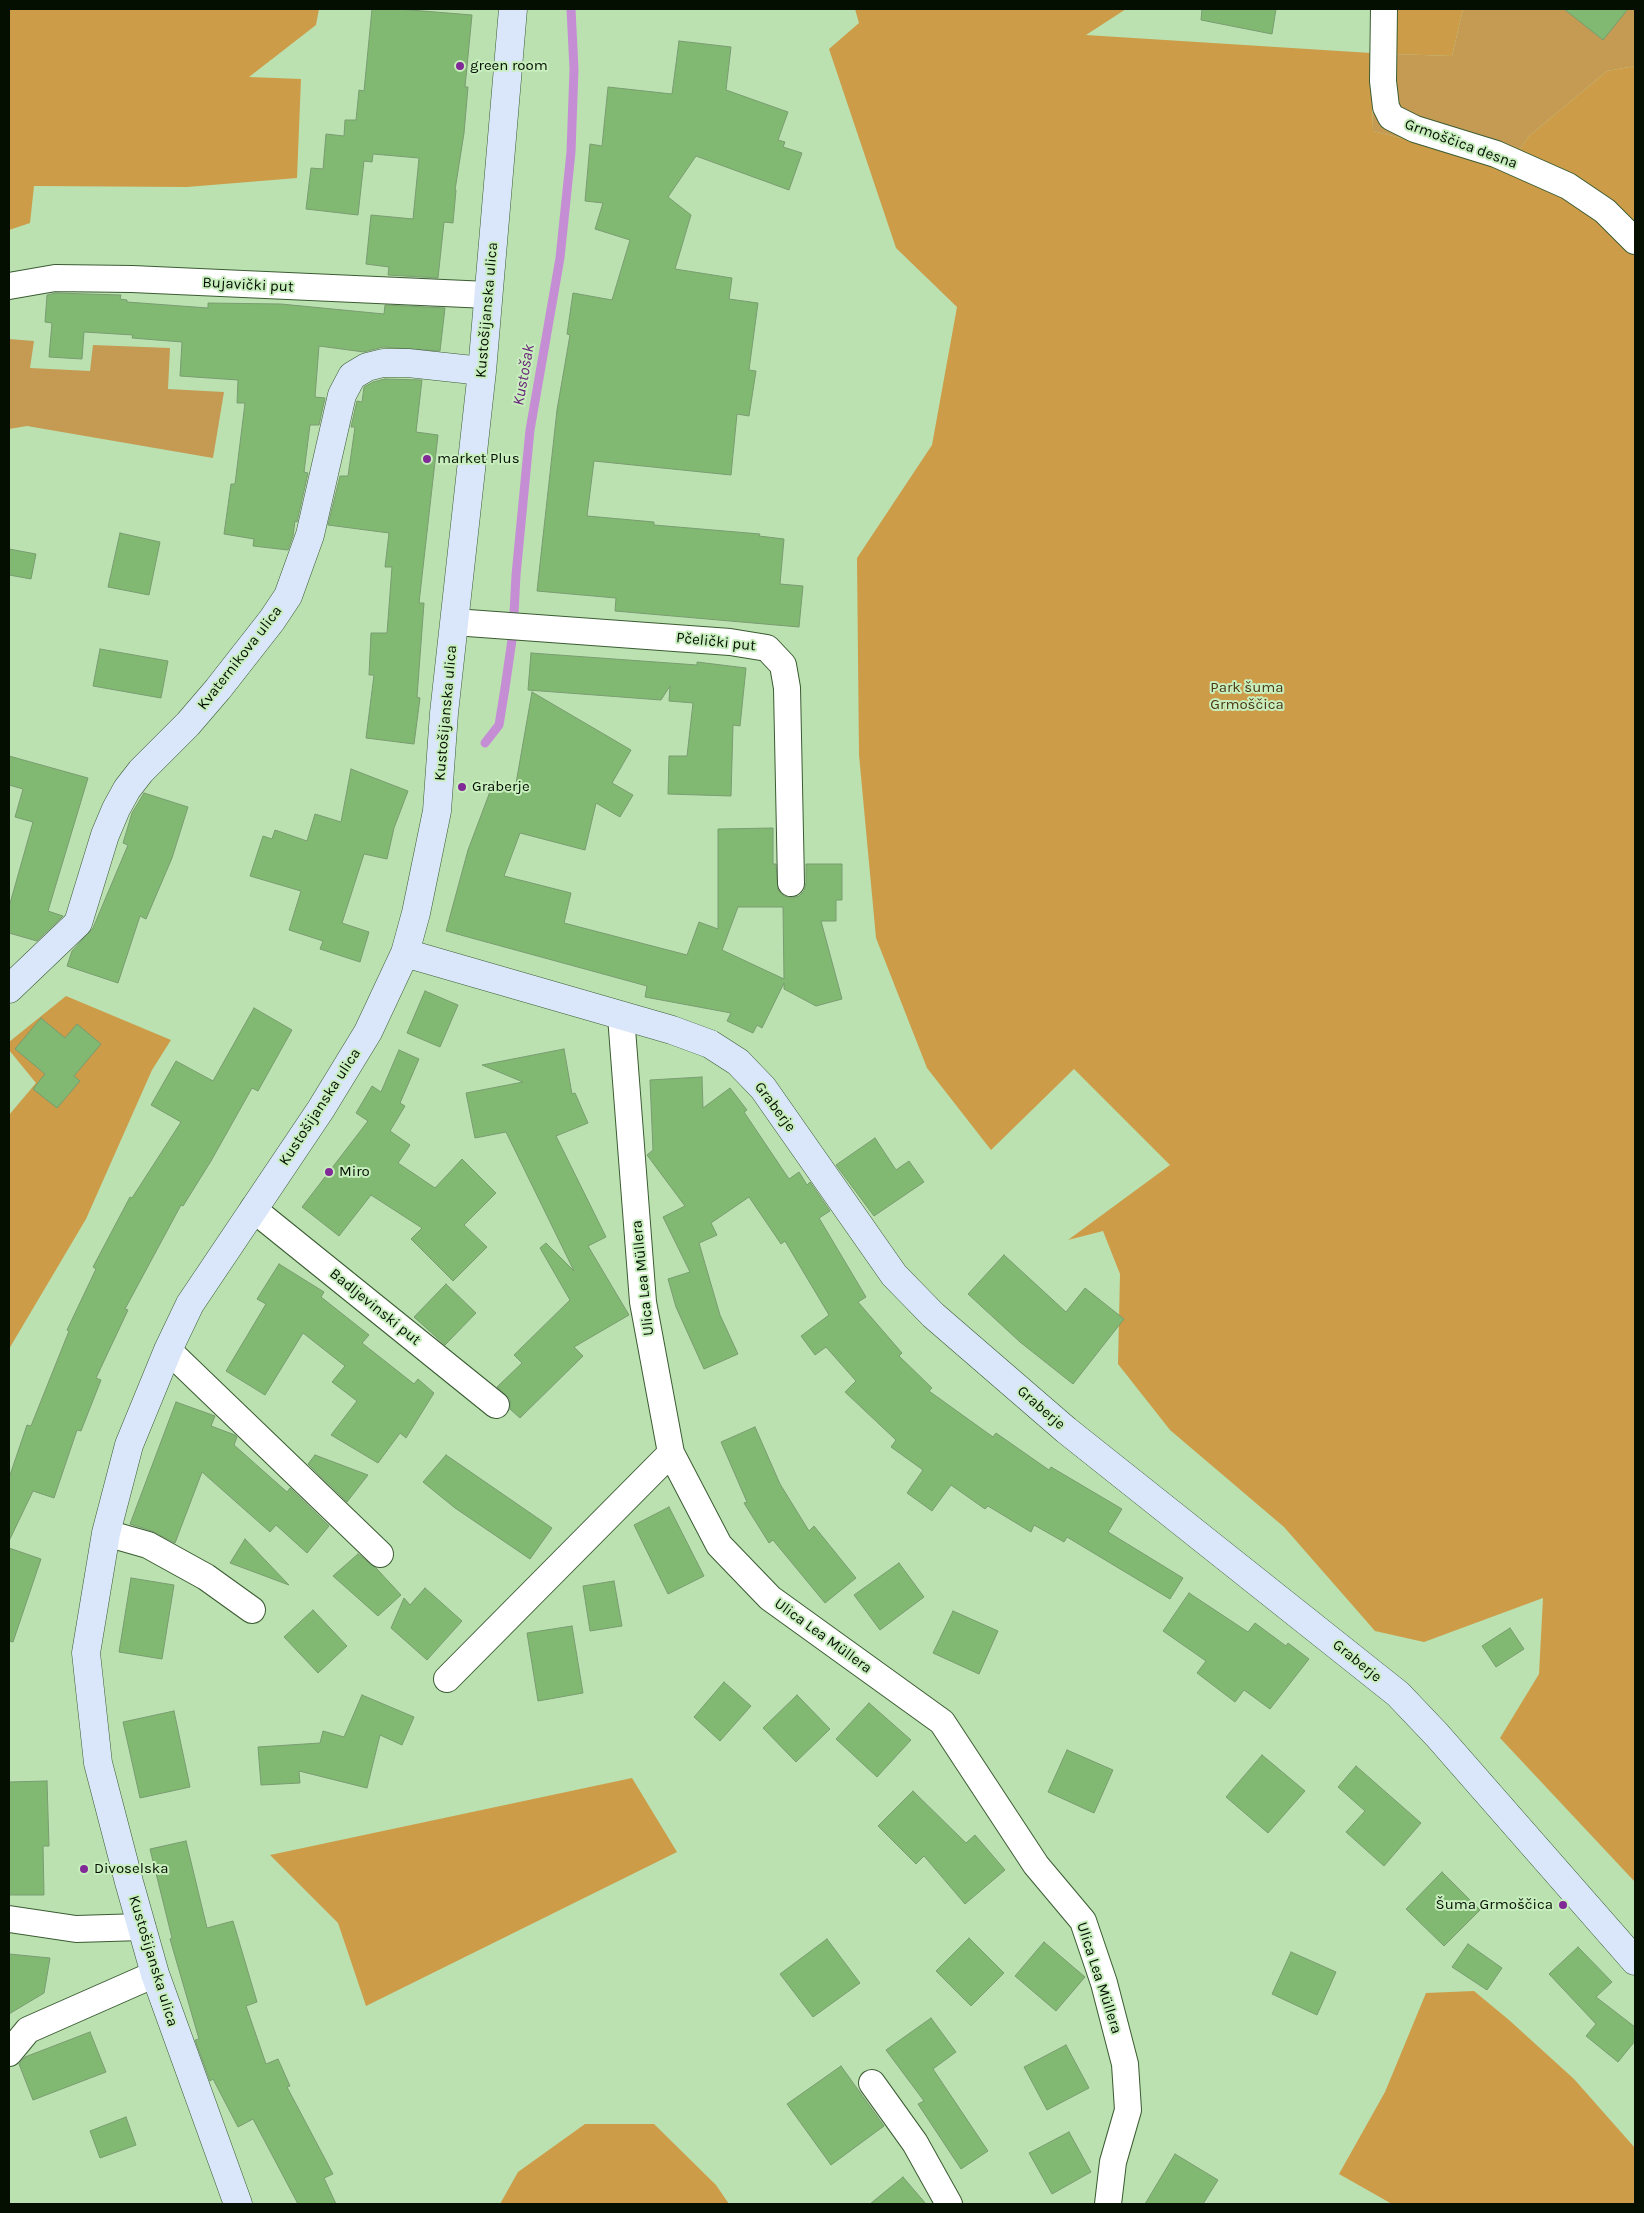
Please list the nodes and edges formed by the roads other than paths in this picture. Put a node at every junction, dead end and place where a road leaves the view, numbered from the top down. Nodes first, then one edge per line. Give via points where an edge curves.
1 (513, 9) edge
2 (1384, 9) edge
3 (1635, 241) edge
4 (9, 286) edge
5 (488, 295) junction
6 (482, 371) junction
7 (454, 622) junction
8 (790, 883) dead end
9 (405, 953) junction
10 (9, 989) edge
11 (621, 1016) junction
12 (253, 1209) junction
13 (168, 1350) junction
14 (496, 1405) dead end
15 (671, 1453) junction
16 (106, 1534) junction
17 (380, 1554) dead end
18 (252, 1610) dead end
19 (447, 1679) dead end
20 (9, 1919) edge
21 (142, 1927) junction
22 (1635, 1961) edge
23 (155, 1974) junction
24 (9, 2053) edge
25 (872, 2084) dead end
26 (238, 2204) edge
27 (949, 2204) edge
28 (1108, 2204) edge

1 - 5 street, Kustošijanska ulica
2 - 3 street, Grmoščica desna via 1383,81 1386,107 1391,117 1415,129 1496,154 1568,186 1605,211
4 - 5 street, Bujavički put via 55,278 132,278
5 - 6 street, Kustošijanska ulica
6 - 7 street, Kustošijanska ulica
6 - 10 street, Kvaternikova ulica via 383,363 352,376 340,402 310,535 288,596 218,689 127,789 105,835 78,922
7 - 8 street, Pčelički put via 730,642 767,648 783,665 787,688
7 - 9 street, Kustošijanska ulica via 437,811
9 - 11 street, Graberje
9 - 12 street, Kustošijanska ulica via 368,1032
11 - 15 street, Ulica Lea Müllera via 643,1302
11 - 22 street, Graberje via 710,1044 738,1062 763,1088 894,1275 913,1295 1066,1430 1398,1694
12 - 13 street, Kustošijanska ulica via 190,1304
12 - 14 street, Badljevinski put
13 - 16 street, Kustošijanska ulica via 129,1445
13 - 17 street
15 - 19 street
15 - 28 street, Ulica Lea Müllera via 719,1545 770,1598 942,1722 1036,1864 1083,1921 1104,1983 1125,2064 1128,2110 1113,2162
16 - 18 street via 148,1545 206,1577
16 - 21 street, Kustošijanska ulica via 86,1653 98,1764
20 - 21 street via 76,1929
21 - 23 street, Kustošijanska ulica
23 - 24 street via 28,2030
23 - 26 street, Kustošijanska ulica
25 - 27 street via 914,2143

